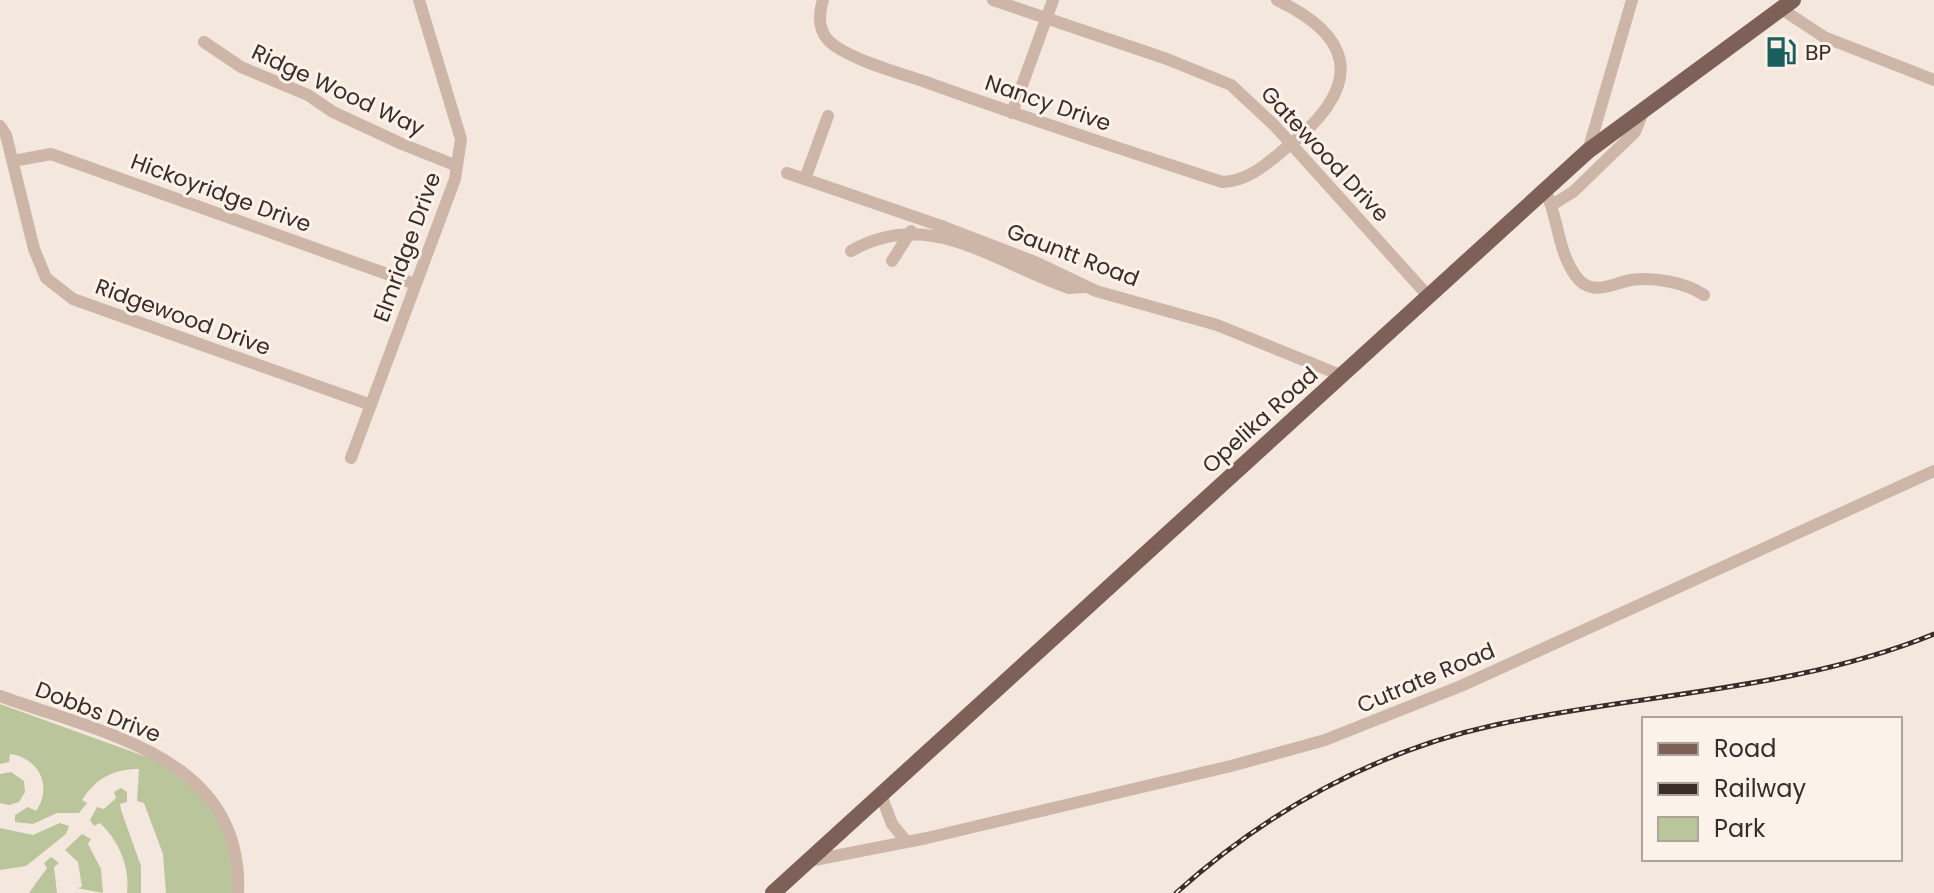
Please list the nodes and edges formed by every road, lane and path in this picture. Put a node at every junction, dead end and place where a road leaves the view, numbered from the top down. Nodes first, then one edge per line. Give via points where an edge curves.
1 (419, 0) edge
2 (823, 0) edge
3 (993, 0) edge
4 (1053, 0) edge
5 (1277, 0) edge
6 (1632, 0) edge
7 (1787, 4) edge
8 (1046, 18) junction
9 (204, 42) dead end
10 (1934, 80) edge
11 (1645, 106) junction
12 (1012, 113) junction
13 (828, 116) dead end
14 (0, 126) edge
15 (1291, 144) junction
16 (1588, 151) junction
17 (13, 161) junction
18 (457, 166) junction
19 (787, 173) dead end
20 (805, 179) junction
21 (1549, 199) junction
22 (911, 231) junction
23 (851, 251) dead end
24 (892, 261) dead end
25 (415, 284) junction
26 (1085, 287) junction
27 (1704, 295) dead end
28 (1429, 297) junction
29 (1343, 376) junction
30 (371, 405) junction
31 (351, 458) dead end
32 (1934, 471) edge
33 (0, 696) edge
34 (881, 795) junction
35 (906, 841) junction
36 (809, 861) junction
37 (238, 893) edge
38 (773, 893) edge

1 - 18 street, Elmridge Drive via 461,139
2 - 12 street, Nancy Drive via 823,30 835,45
3 - 8 street, Gatewood Drive
4 - 8 street
5 - 15 street, Nancy Drive via 1323,32 1342,64 1342,83 1334,100
6 - 16 street
7 - 10 street via 1824,37
7 - 11 main road, Opelika Road
8 - 12 street
8 - 15 street, Gatewood Drive via 1231,85
9 - 18 street, Ridge Wood Way via 241,67
11 - 16 main road, Opelika Road
11 - 21 street via 1635,132 1573,192
12 - 15 street, Nancy Drive via 1222,182 1246,179
13 - 20 street
14 - 17 street, Ridgewood Drive
15 - 28 street, Gatewood Drive
16 - 21 main road, Opelika Road
17 - 25 street, Hickoyridge Drive via 51,154
17 - 30 street, Ridgewood Drive via 46,278 73,299
18 - 25 street, Elmridge Drive
19 - 20 street, Gauntt Road
20 - 26 street, Gauntt Road via 1035,262
21 - 27 street via 1566,256 1583,284 1601,289 1648,279
21 - 28 main road, Opelika Road
22 - 23 street via 877,238
22 - 24 street
22 - 26 street via 973,249 1069,288
25 - 30 street, Elmridge Drive
26 - 29 street, Gauntt Road via 1217,325
28 - 29 main road, Opelika Road
29 - 34 main road, Opelika Road
30 - 31 street, Elmridge Drive
32 - 35 street, Cutrate Road via 1461,686 1325,740
33 - 37 street, Dobbs Drive via 150,751 192,776 222,814 239,860
34 - 35 street via 892,824
34 - 36 main road, Opelika Road
35 - 36 street, Cutrate Road
36 - 38 main road, Opelika Road

